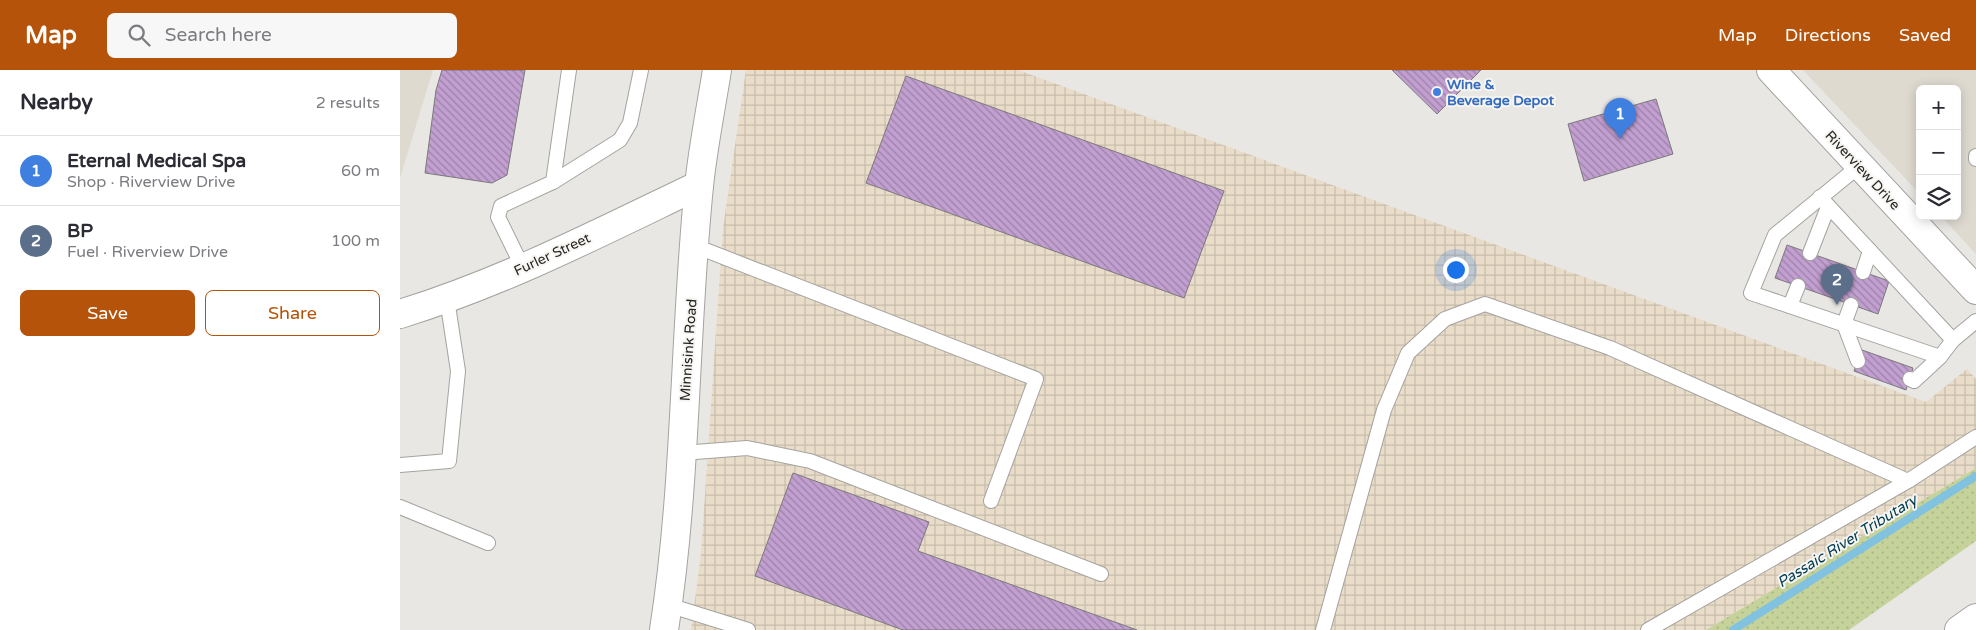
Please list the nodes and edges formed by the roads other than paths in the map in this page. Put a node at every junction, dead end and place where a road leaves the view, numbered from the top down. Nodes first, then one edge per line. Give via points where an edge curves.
1 (570, 70) edge
2 (640, 70) edge
3 (717, 70) edge
4 (1771, 70) edge
5 (1859, 166) junction
6 (553, 182) junction
7 (699, 185) junction
8 (1824, 202) junction
9 (695, 246) junction
10 (1870, 251) junction
11 (1810, 253) dead end
12 (523, 268) junction
13 (1862, 272) dead end
14 (1798, 286) dead end
15 (1976, 290) edge
16 (447, 299) junction
17 (1851, 305) dead end
18 (1790, 306) junction
19 (400, 314) edge
20 (1976, 321) edge
21 (1844, 324) junction
22 (1954, 340) junction
23 (1940, 357) junction
24 (1858, 361) dead end
25 (1910, 379) dead end
26 (1976, 437) edge
27 (682, 453) junction
28 (400, 465) edge
29 (1908, 481) junction
30 (991, 501) dead end
31 (400, 507) edge
32 (488, 542) dead end
33 (1101, 574) dead end
34 (666, 617) edge
35 (1976, 618) edge
36 (748, 630) edge
37 (1323, 630) edge
38 (1648, 630) edge
39 (1959, 630) edge

1 - 6 lane
2 - 6 lane via 630,123 620,140
3 - 7 main road, Minnisink Road
4 - 5 main road, Riverview Drive
5 - 8 lane
5 - 15 main road, Riverview Drive
6 - 12 lane via 501,206 498,217
7 - 9 main road, Minnisink Road
7 - 12 main road, Furler Street
8 - 10 lane
8 - 11 lane
8 - 18 lane via 1775,235 1751,293
9 - 27 main road, Minnisink Road
9 - 30 lane via 1036,379
10 - 13 lane
10 - 22 lane
12 - 16 main road, Furler Street
14 - 18 lane
16 - 19 main road, Furler Street
16 - 28 lane via 458,371 449,461
17 - 21 lane
18 - 21 lane
20 - 22 lane
21 - 23 lane
21 - 24 lane
22 - 23 lane
23 - 25 lane via 1914,381
26 - 29 lane
27 - 33 lane via 747,448 810,461
27 - 34 main road, Minnisink Road
29 - 37 lane via 1610,348 1485,304 1445,319 1408,353 1384,410
29 - 38 lane
31 - 32 lane
34 - 36 lane
35 - 39 main road

